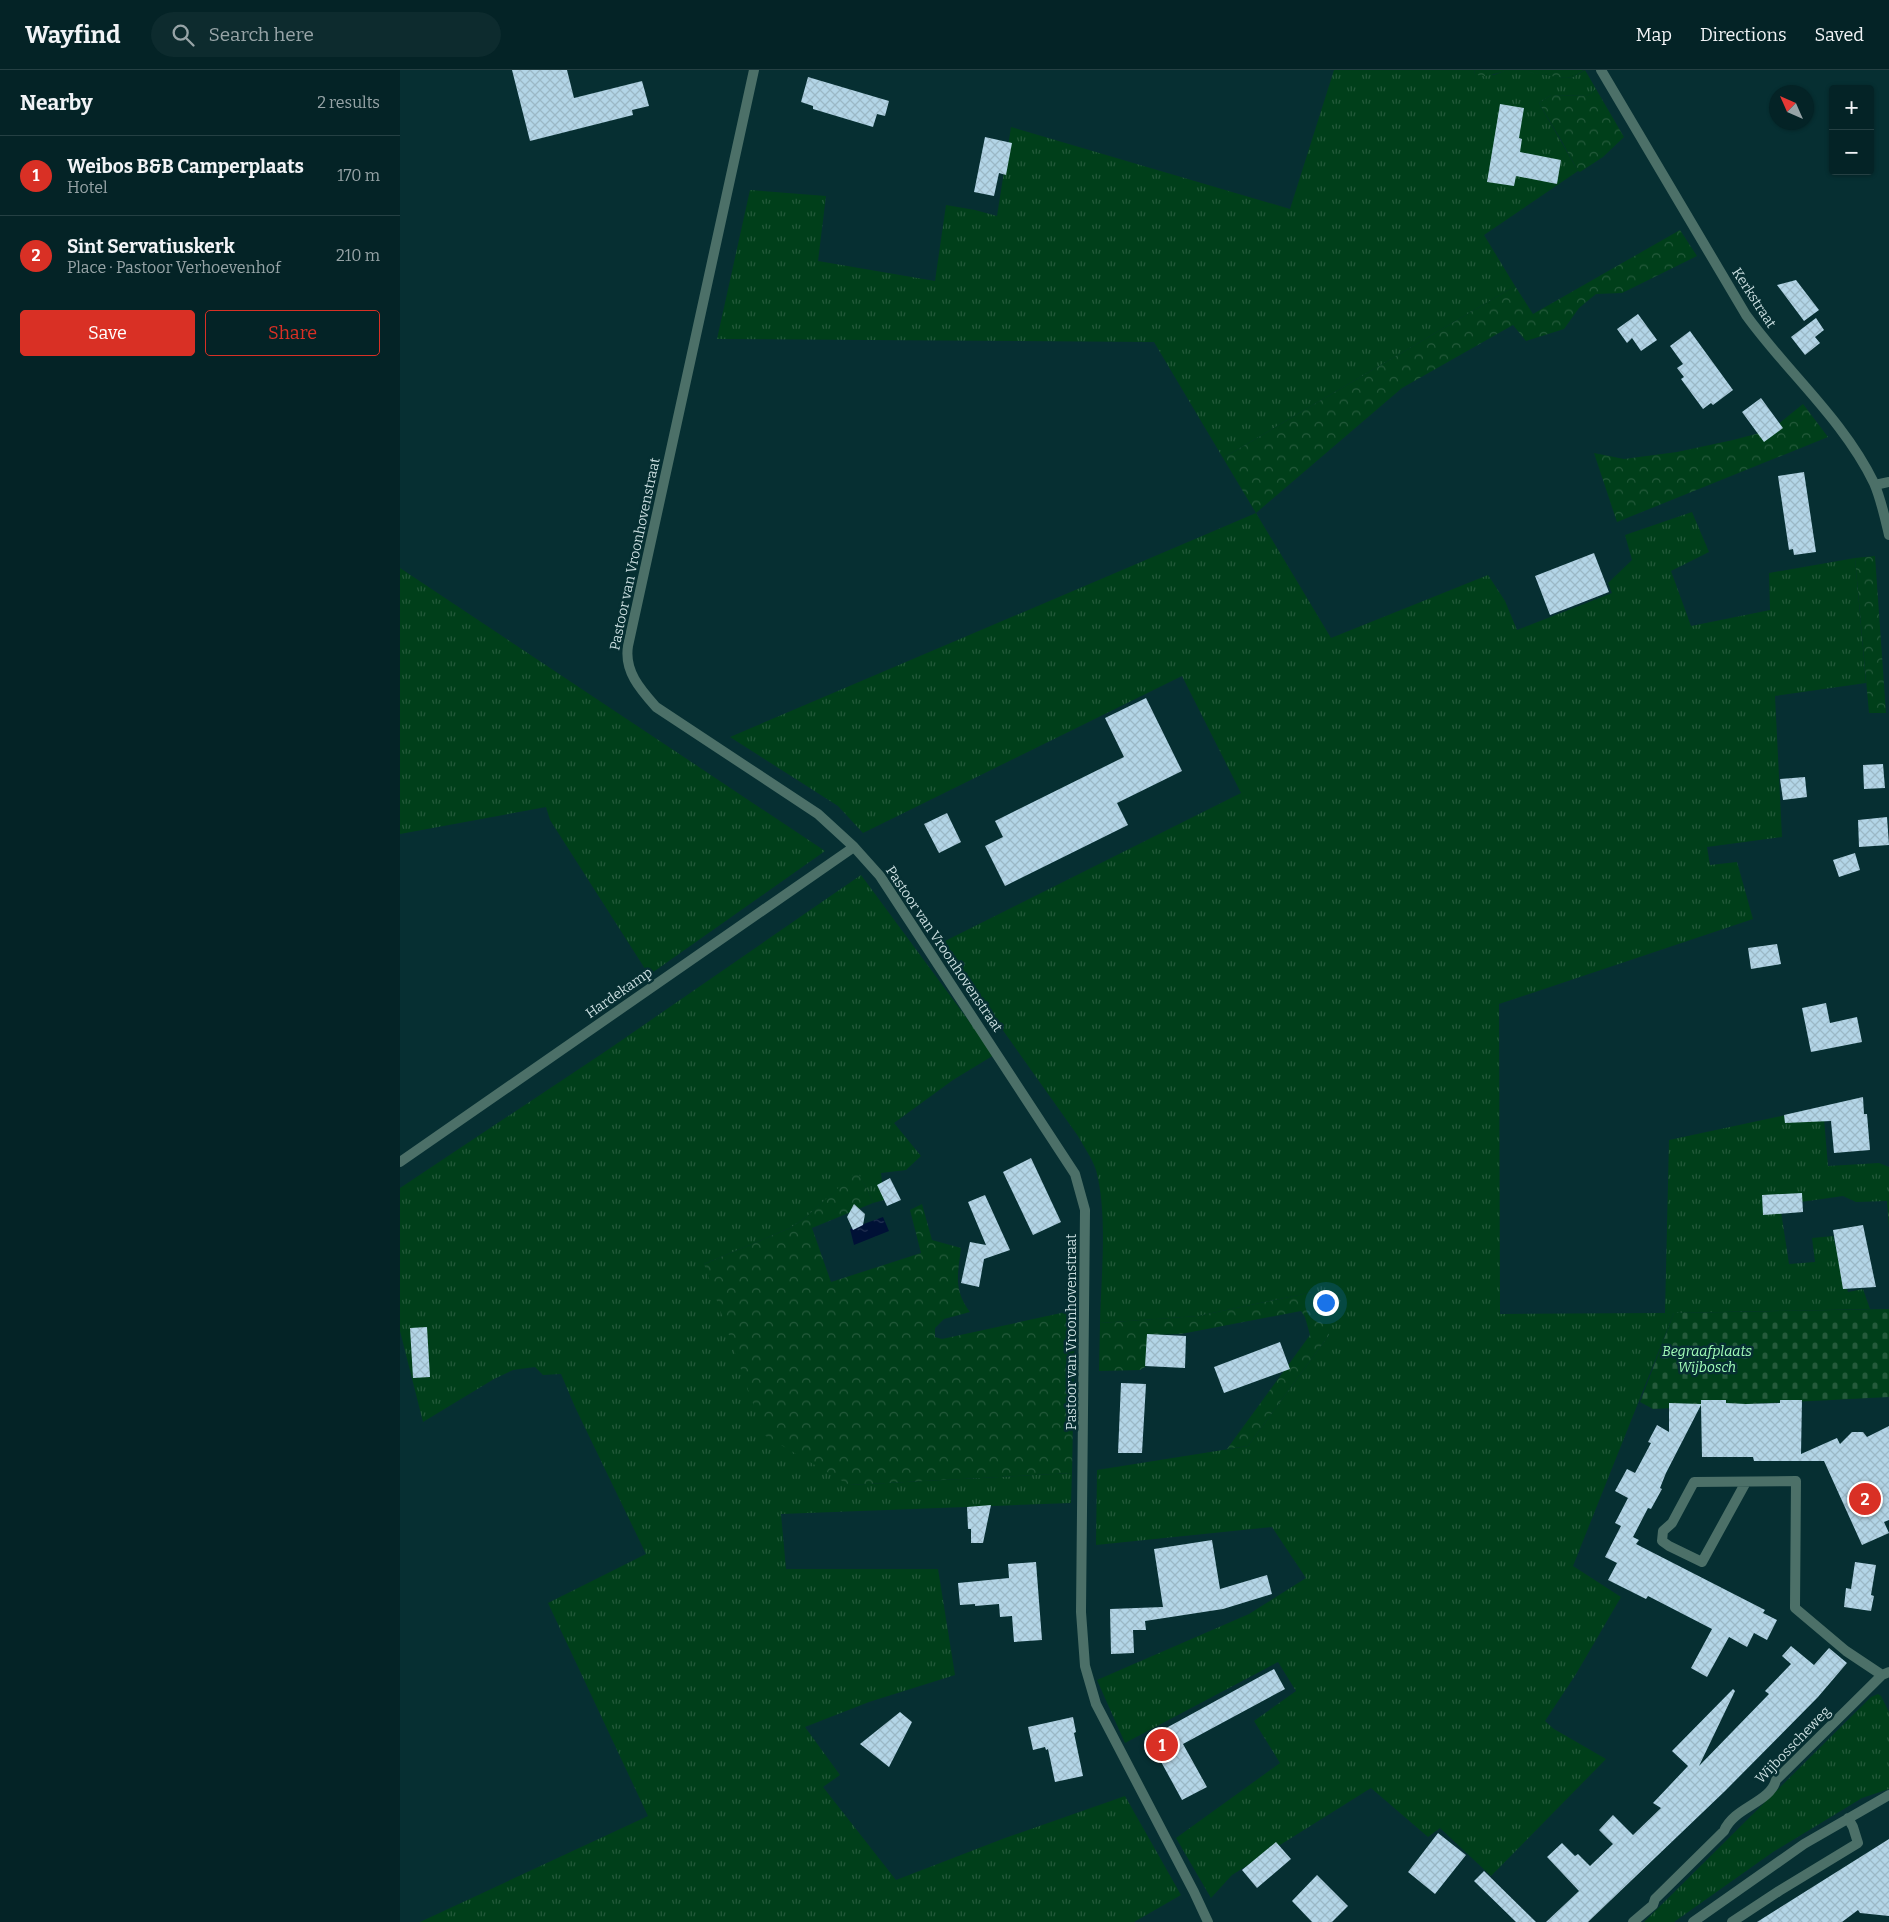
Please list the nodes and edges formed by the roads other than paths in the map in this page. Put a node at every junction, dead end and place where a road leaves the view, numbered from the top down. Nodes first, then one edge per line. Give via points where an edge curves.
1 (754, 70) edge
2 (1601, 70) edge
3 (1889, 482) edge
4 (1875, 485) junction
5 (1889, 535) edge
6 (854, 847) junction
7 (400, 1162) edge
8 (1746, 1482) junction
9 (1885, 1674) edge
10 (1889, 1795) edge
11 (1848, 1818) junction
12 (1208, 1922) edge
13 (1633, 1922) edge
14 (1693, 1922) edge
15 (1732, 1922) edge

1 - 6 street, Pastoor van Vroonhovenstraat via 628,646 628,665 638,686 656,707 818,814
2 - 4 street, Kerkstraat via 1746,314 1844,434
3 - 4 street
4 - 5 street, Kerkstraat
6 - 7 street, Hardekamp
6 - 12 street, Pastoor van Vroonhovenstraat via 880,876 1046,1128 1075,1174 1081,1191 1085,1210 1081,1612 1085,1666 1096,1704
8 - 8 street via 1694,1482 1672,1523 1663,1531 1662,1541 1702,1562
8 - 9 street via 1796,1481 1795,1608 1846,1651
9 - 13 street, Wijbosscheweg via 1776,1780 1775,1786 1736,1815 1655,1899 1654,1905
10 - 11 street
11 - 14 street
11 - 15 street via 1858,1843

